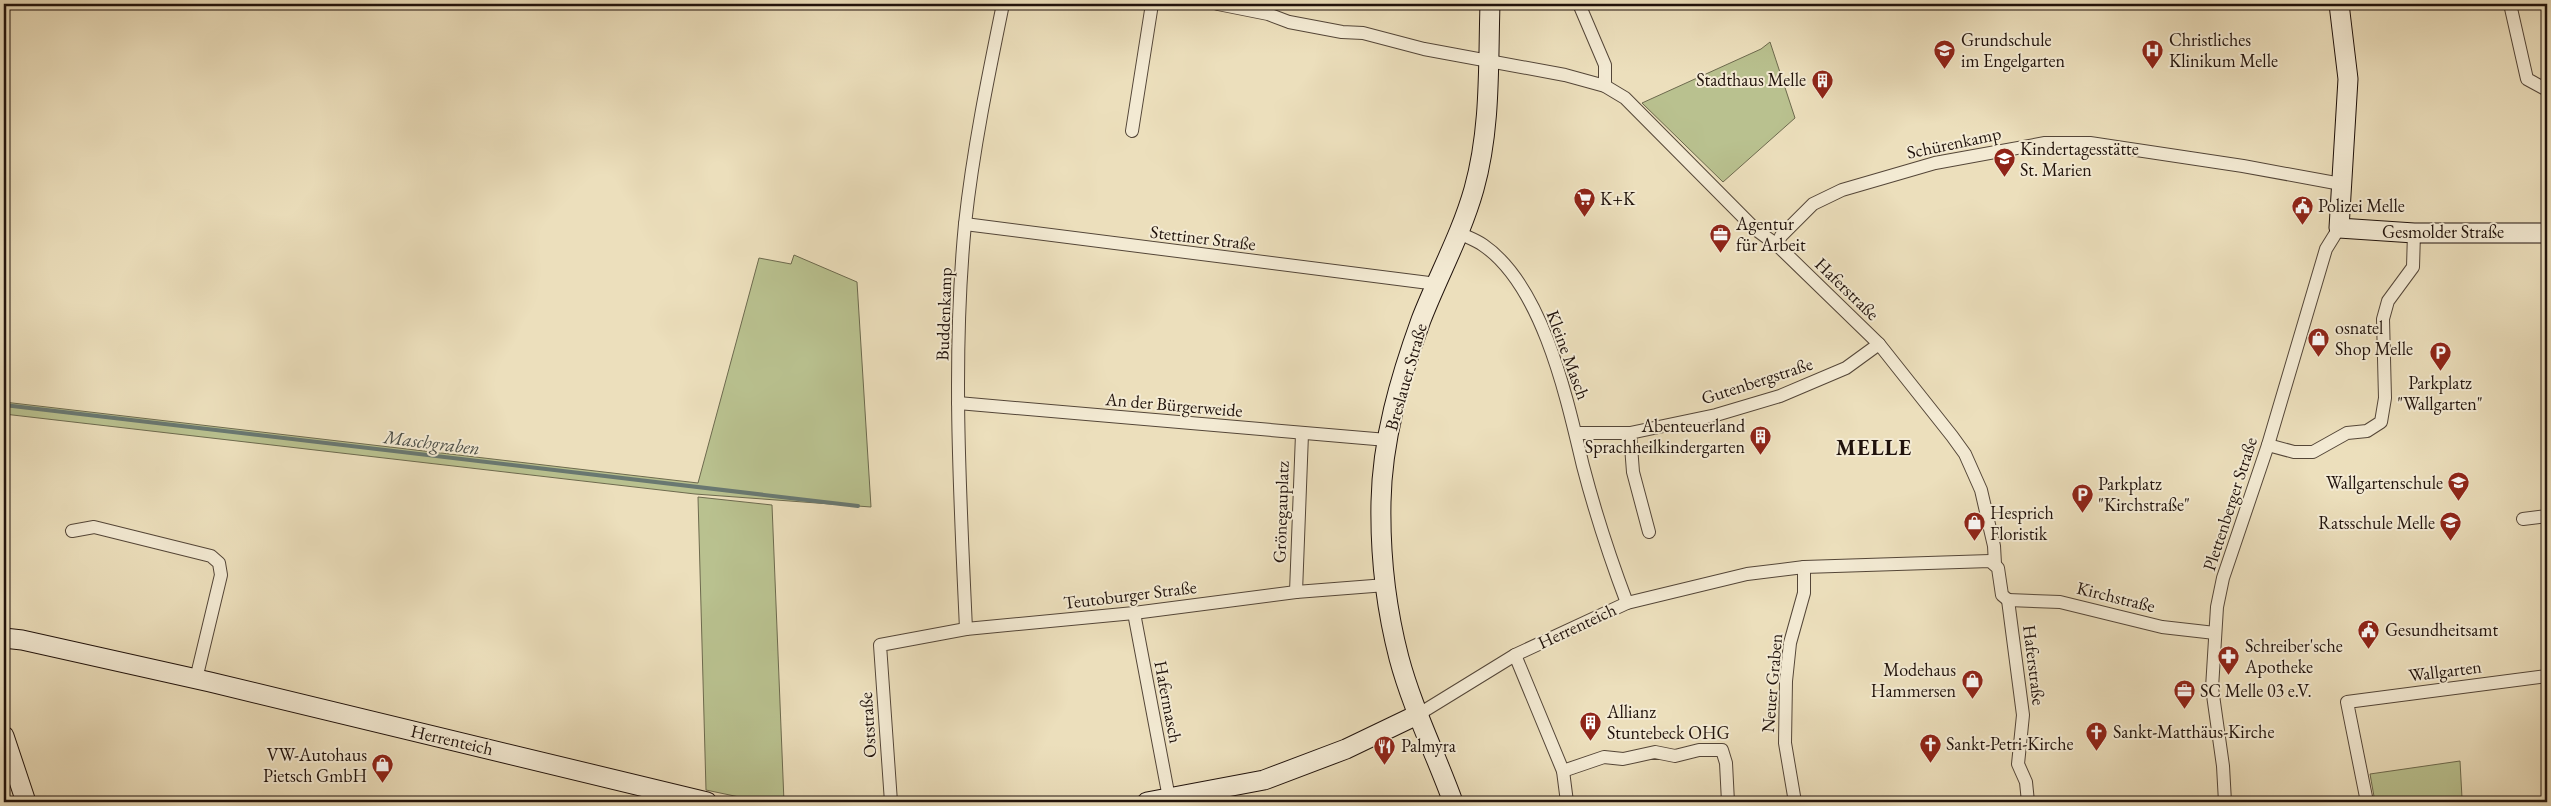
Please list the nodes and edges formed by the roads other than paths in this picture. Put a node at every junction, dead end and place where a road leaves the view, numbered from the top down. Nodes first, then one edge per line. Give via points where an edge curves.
1 (1003, 4) edge
2 (1152, 4) edge
3 (1218, 4) edge
4 (1490, 4) edge
5 (1579, 4) edge
6 (2339, 4) edge
7 (2510, 4) edge
8 (1490, 63) junction
9 (1605, 86) junction
10 (2547, 90) edge
11 (1132, 131) dead end
12 (2341, 184) junction
13 (965, 224) junction
14 (2339, 228) junction
15 (2414, 232) junction
16 (1459, 233) junction
17 (2547, 233) edge
18 (1777, 246) junction
19 (1437, 284) junction
20 (1880, 344) junction
21 (958, 403) junction
22 (1576, 433) junction
23 (1630, 433) junction
24 (1302, 434) junction
25 (1388, 440) junction
26 (2268, 445) junction
27 (2547, 516) edge
28 (2523, 518) dead end
29 (72, 531) dead end
30 (1649, 532) dead end
31 (1995, 564) junction
32 (1804, 567) junction
33 (1386, 585) junction
34 (1296, 592) junction
35 (2008, 600) junction
36 (1627, 603) junction
37 (1134, 613) junction
38 (966, 629) junction
39 (2215, 633) junction
40 (4, 638) edge
41 (880, 645) joint
42 (1514, 655) junction
43 (2547, 676) edge
44 (196, 679) junction
45 (1419, 714) junction
46 (4, 736) edge
47 (1563, 771) junction
48 (1169, 798) junction
49 (26, 802) edge
50 (707, 802) edge
51 (891, 802) edge
52 (1147, 802) edge
53 (1453, 802) edge
54 (1567, 802) edge
55 (1728, 802) edge
56 (1796, 802) edge
57 (2028, 802) edge
58 (2225, 802) edge
59 (2367, 802) edge

1 - 13 street, Buddenkamp via 975,151
2 - 11 street
3 - 8 street, Haferstraße via 1268,14 1289,22 1370,34
4 - 8 street, Breslauer Straße
5 - 9 street via 1605,65
6 - 12 street via 2348,79
7 - 10 street via 2527,79
8 - 9 street, Haferstraße via 1565,75
8 - 16 street, Breslauer Straße via 1490,102 1481,163
9 - 18 street, Haferstraße via 1625,98
12 - 14 street
12 - 18 street, Schürenkamp via 2090,143 2045,142 1935,163 1842,190 1813,204 1780,236
13 - 19 street, Stettiner Straße
13 - 21 street, Buddenkamp
14 - 15 street, Gesmolder Straße
14 - 26 street, Plettenberger Straße via 2326,249
15 - 17 street, Gesmolder Straße
15 - 26 street via 2413,267 2388,301 2383,320 2385,398 2381,422 2367,431 2347,434 2313,452 2294,452
16 - 19 street, Breslauer Straße
16 - 22 street, Kleine Masch via 1482,244 1499,259 1530,304 1551,350
18 - 20 street, Haferstraße
19 - 25 street, Breslauer Straße via 1401,381
20 - 23 street, Gutenbergstraße via 1846,368 1780,396 1716,415
20 - 31 street, Haferstraße via 1965,454 1981,490
21 - 24 street, An der Bürgerweide
21 - 38 street, Buddenkamp
22 - 23 street, Gutenbergstraße
22 - 36 street, Kleine Masch via 1601,527
23 - 30 street via 1633,472
24 - 25 street, An der Bürgerweide
24 - 34 street, Grönegauplatz
25 - 33 street, Breslauer Straße via 1381,502
26 - 39 street, Plettenberger Straße via 2223,578
27 - 28 street
29 - 44 street via 94,527 211,556 219,563 221,575
31 - 32 street, Herrenteich via 1984,561
31 - 35 street via 2002,595
32 - 36 street, Herrenteich via 1747,574
32 - 56 street, Neuer Graben via 1804,593 1790,643 1786,681 1784,743
33 - 34 street, Teutoburger Straße
33 - 45 street, Breslauer Straße via 1400,659
34 - 37 street, Teutoburger Straße
35 - 39 street, Kirchstraße via 2060,602 2162,627
35 - 57 street, Haferstraße via 2022,715 2018,764 2026,782
36 - 42 street, Herrenteich
37 - 38 street, Teutoburger Straße
37 - 48 street, Hafermasch
38 - 41 street, Teutoburger Straße
39 - 58 street, Plettenberger Straße via 2212,688
40 - 44 street, Herrenteich
41 - 51 street, Oststraße
42 - 45 street, Herrenteich
42 - 47 street
43 - 59 street, Wallgarten via 2347,702
44 - 50 street, Herrenteich
45 - 48 street, Herrenteich via 1346,749 1264,780
45 - 53 street, Breslauer Straße
46 - 49 street
47 - 54 street
47 - 55 street via 1604,757 1623,759 1655,752 1675,756 1699,750 1722,750
48 - 52 street, Herrenteich

